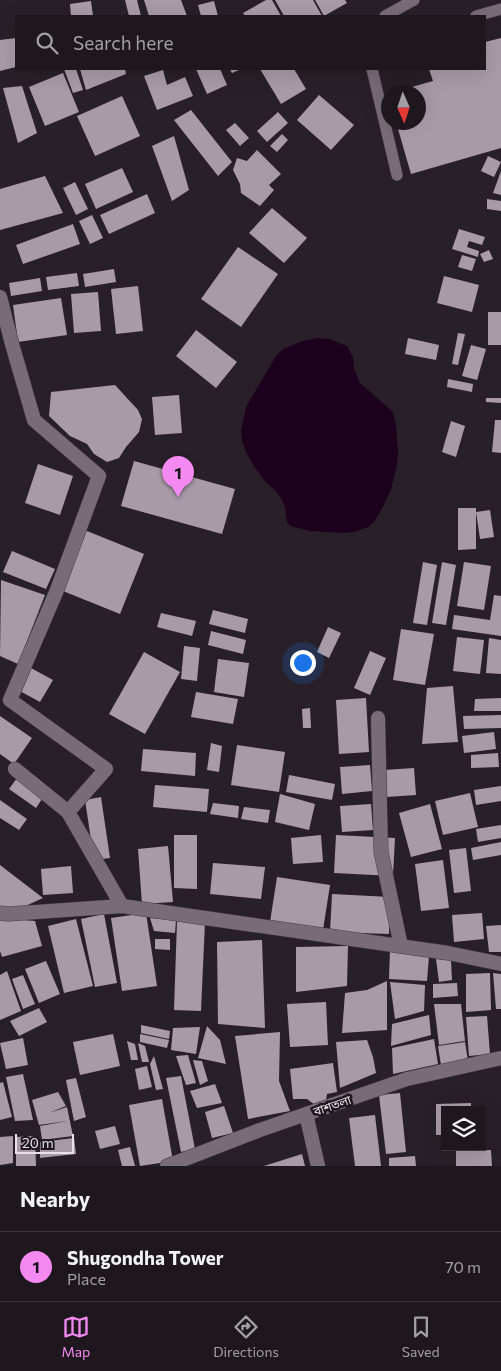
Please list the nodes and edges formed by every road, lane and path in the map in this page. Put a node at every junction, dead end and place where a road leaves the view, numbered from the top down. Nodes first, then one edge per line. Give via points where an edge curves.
1 (414, 0) edge
2 (501, 9) edge
3 (387, 15) edge
4 (480, 15) edge
5 (372, 70) edge
6 (397, 175) dead end
7 (0, 297) edge
8 (378, 718) dead end
9 (14, 769) dead end
10 (68, 812) junction
11 (122, 906) junction
12 (0, 913) edge
13 (400, 946) junction
14 (501, 964) edge
15 (501, 1058) edge
16 (306, 1114) junction
17 (167, 1166) edge
18 (318, 1166) edge

1 - 3 lane
2 - 4 lane
5 - 6 lane
7 - 10 street via 34,420 99,476 57,590 10,700 106,769
8 - 13 street via 381,852
9 - 10 street
10 - 11 street
11 - 12 street
11 - 13 street
13 - 14 street
15 - 16 street, বাশতলা via 407,1079
16 - 17 street, বাশতলা
16 - 18 street

